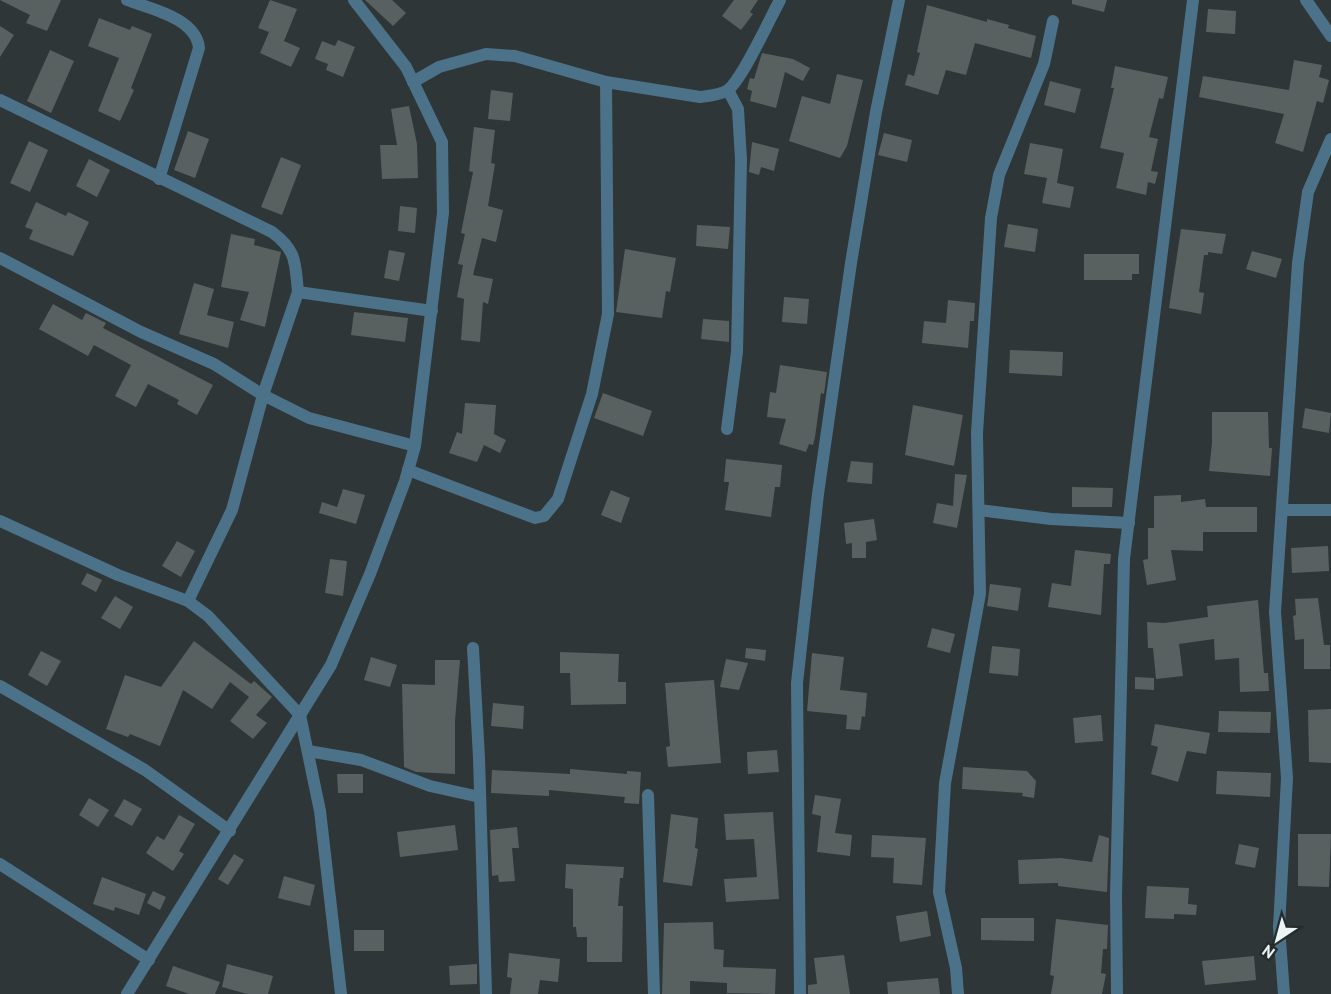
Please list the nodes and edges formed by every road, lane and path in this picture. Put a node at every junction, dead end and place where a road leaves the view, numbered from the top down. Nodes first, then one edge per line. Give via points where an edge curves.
1 (127, 0) edge
2 (354, 0) edge
3 (780, 0) edge
4 (899, 0) edge
5 (1193, 0) edge
6 (1306, 0) edge
7 (1053, 21) dead end
8 (1331, 36) edge
9 (413, 82) junction
10 (606, 82) junction
11 (728, 90) junction
12 (0, 100) edge
13 (1331, 139) edge
14 (159, 179) junction
15 (0, 258) edge
16 (298, 292) junction
17 (432, 311) junction
18 (263, 395) junction
19 (727, 429) dead end
20 (415, 446) junction
21 (408, 470) junction
22 (979, 510) junction
23 (1282, 510) junction
24 (1331, 510) edge
25 (0, 521) edge
26 (1129, 523) junction
27 (188, 601) junction
28 (472, 648) dead end
29 (0, 686) edge
30 (300, 716) junction
31 (308, 751) junction
32 (648, 795) dead end
33 (480, 797) junction
34 (230, 831) junction
35 (0, 864) edge
36 (149, 960) junction
37 (130, 993) edge
38 (341, 994) edge
39 (486, 994) edge
40 (654, 994) edge
41 (800, 994) edge
42 (958, 994) edge
43 (1117, 994) edge
44 (1284, 994) edge

1 - 14 street via 189,27 198,40
2 - 9 street via 406,67
3 - 11 street
4 - 41 street via 851,263 818,494 797,683
5 - 26 street
6 - 8 street
7 - 22 street via 1044,64 999,175 991,218 977,433
9 - 10 street via 438,67 486,54 515,56
9 - 17 street via 442,142 443,213
10 - 11 street via 700,97
10 - 21 street via 608,314 592,394 558,500 544,516 535,518
11 - 19 street via 738,110 741,160 737,352
12 - 14 street
13 - 23 street via 1308,192 1298,263
14 - 16 street via 281,239 294,255
15 - 18 street via 141,332 214,364
16 - 17 street
16 - 18 street
17 - 20 street
18 - 20 street via 309,418
18 - 27 street via 232,510
20 - 21 street
21 - 30 street via 331,665
22 - 26 street
22 - 42 street via 980,594 945,783 939,892
23 - 24 street
23 - 44 street via 1275,612 1287,778 1279,927
25 - 27 street via 118,575
26 - 43 street via 1124,559
27 - 30 street via 208,616
28 - 33 street
29 - 34 street via 145,770
30 - 31 street
30 - 34 street
31 - 33 street via 361,760 430,786
31 - 38 street via 320,811
32 - 40 street
33 - 39 street
34 - 36 street
35 - 36 street
36 - 37 street

